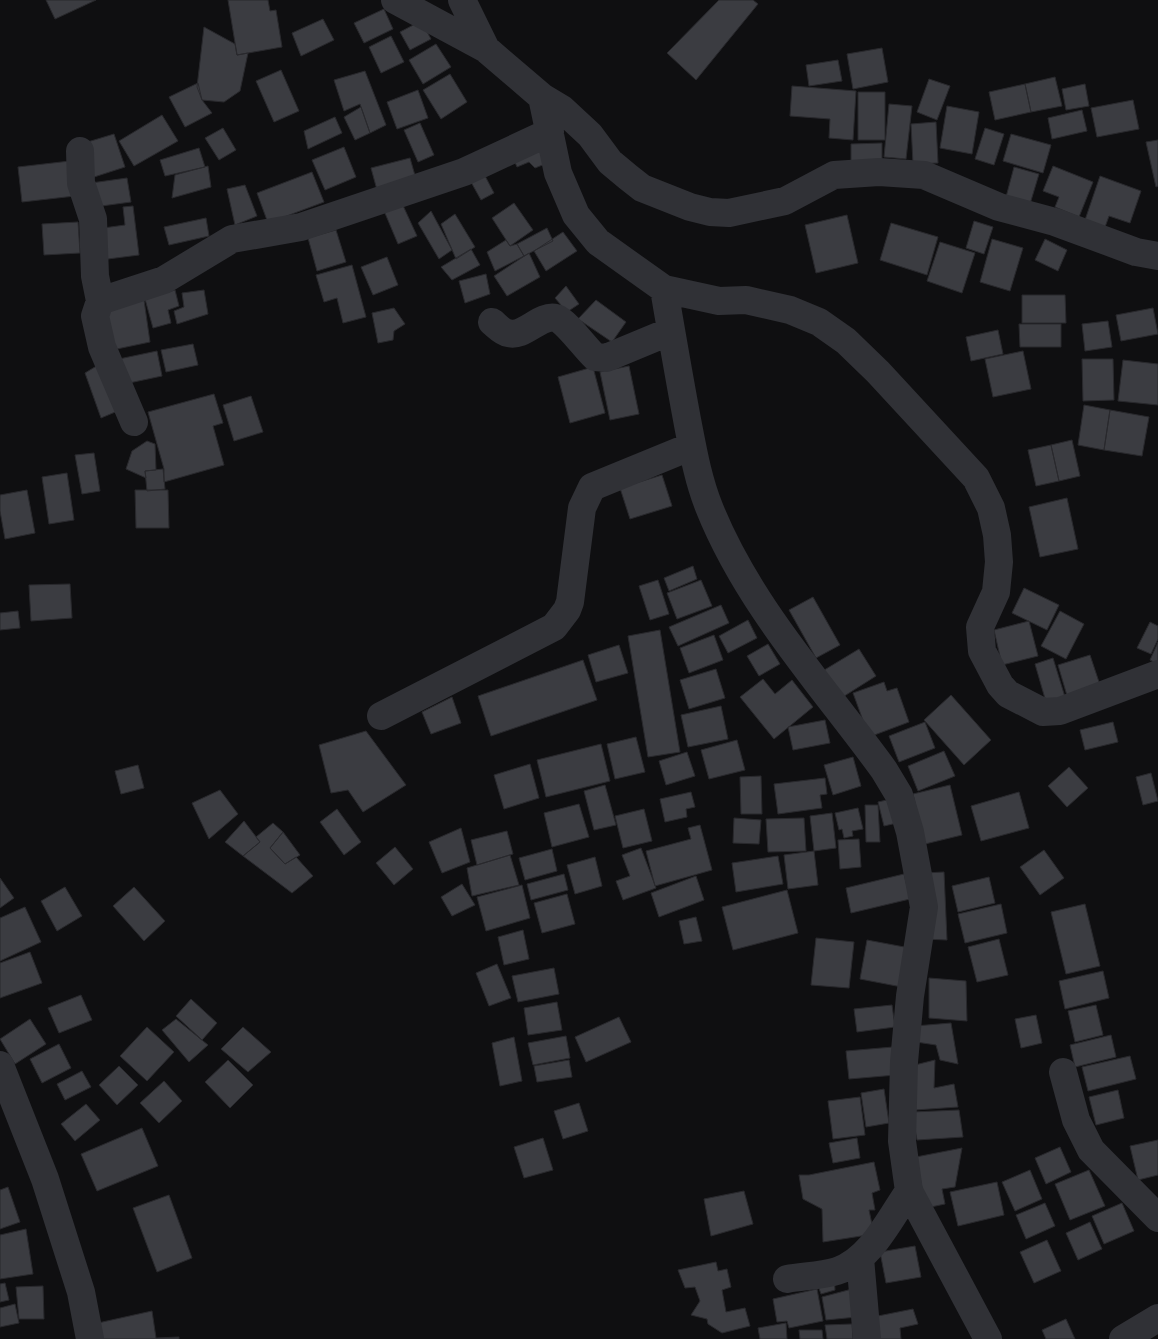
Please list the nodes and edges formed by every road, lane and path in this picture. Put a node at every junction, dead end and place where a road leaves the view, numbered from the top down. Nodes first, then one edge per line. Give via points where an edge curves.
1 (395, 0) edge
2 (462, 0) edge
3 (486, 49) junction
4 (542, 97) junction
5 (550, 132) junction
6 (80, 151) dead end
7 (1158, 256) edge
8 (664, 289) junction
9 (100, 301) junction
10 (492, 322) dead end
11 (671, 331) junction
12 (134, 422) dead end
13 (692, 446) junction
14 (1158, 674) edge
15 (381, 716) dead end
16 (0, 1065) edge
17 (1063, 1072) dead end
18 (909, 1191) junction
19 (1158, 1218) edge
20 (860, 1258) junction
21 (787, 1279) dead end
22 (1158, 1318) edge
23 (90, 1339) edge
24 (867, 1339) edge
25 (988, 1339) edge
26 (1123, 1339) edge

1 - 3 street
2 - 3 street
3 - 4 street
4 - 5 street
4 - 7 street via 562,109 590,135 610,162 628,178 642,188 690,207 730,213 785,201 834,176 879,172 924,175 999,207 1055,222 1136,252
5 - 8 street via 558,173 576,215 586,229 598,242
5 - 9 street via 464,172 301,227 232,239 164,280
6 - 9 street via 81,183 93,219 95,276
8 - 11 street
8 - 14 street via 719,301 746,300 790,310 819,322 846,341 878,372 976,478 991,508 999,562 996,592 980,628 982,651 1008,694 1043,712 1060,711
9 - 12 street via 95,316 102,347
10 - 11 street via 506,333 514,334 555,318 595,357 606,358
11 - 13 street
13 - 15 street via 592,488 587,494 582,508 570,602 560,622
13 - 18 street via 709,508 739,568 771,619 884,770 899,795 910,832 924,908 910,996 904,1062 902,1141
16 - 23 street via 45,1179 81,1292
17 - 19 street via 1076,1120 1091,1150
18 - 20 street
18 - 25 street
20 - 21 street via 836,1271
20 - 24 street
22 - 26 street

